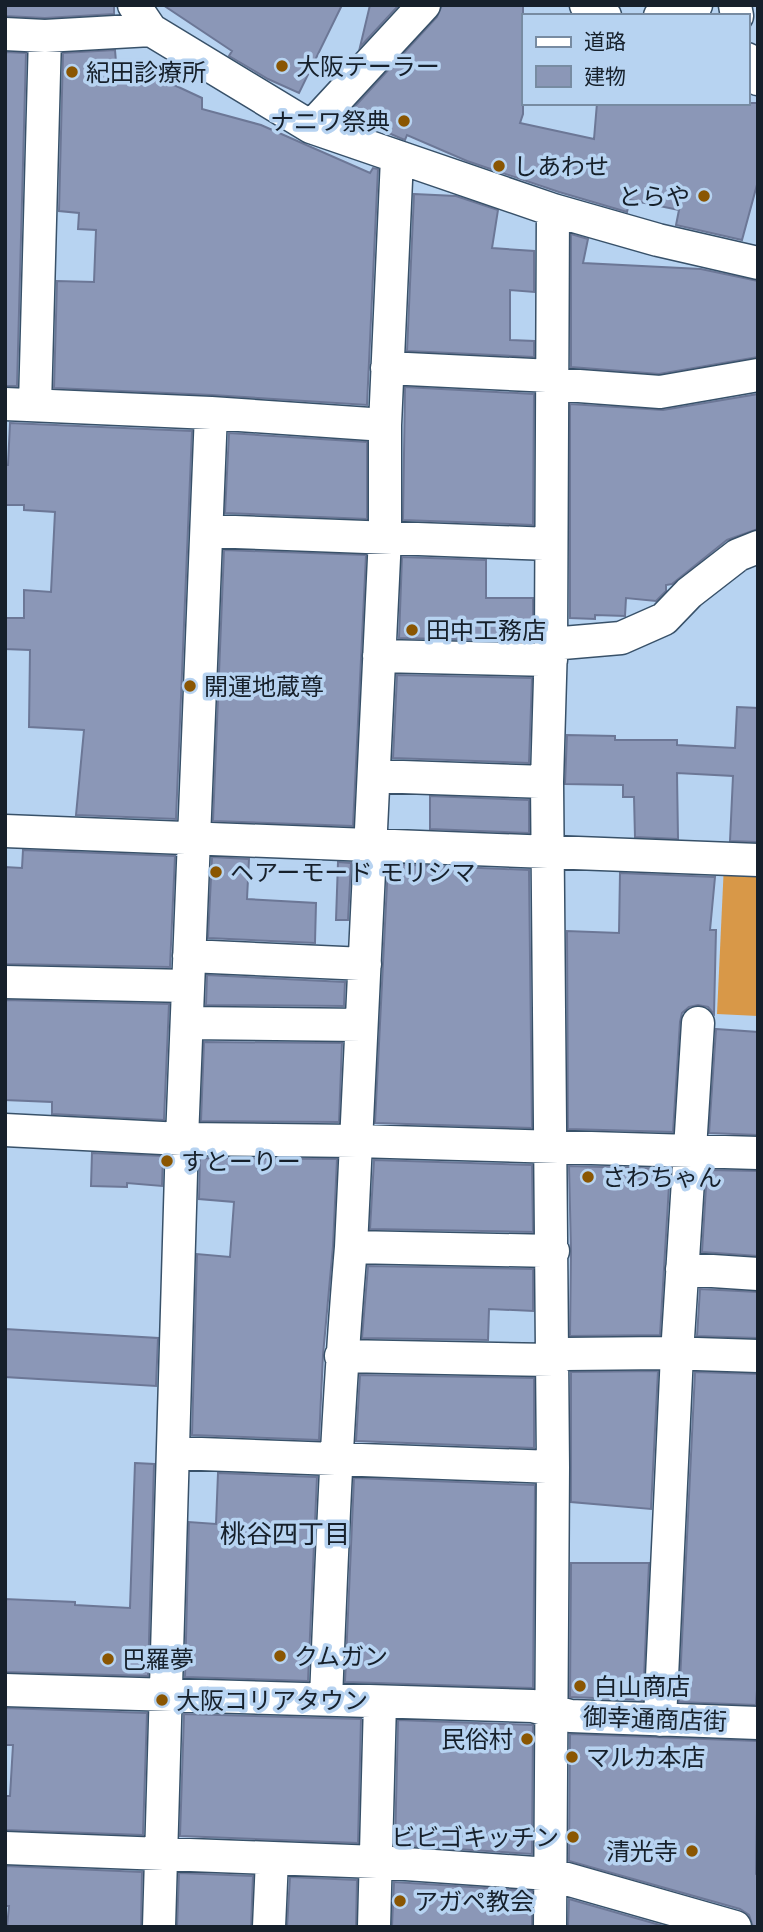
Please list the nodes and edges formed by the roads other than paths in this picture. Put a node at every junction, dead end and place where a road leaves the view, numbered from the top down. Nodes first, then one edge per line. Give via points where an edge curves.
1 (424, 5) edge
2 (586, 5) edge
3 (696, 5) edge
4 (602, 14) edge
5 (667, 14) edge
6 (143, 18) edge
7 (5, 34) edge
8 (45, 36) junction
9 (311, 127) junction
10 (397, 158) junction
11 (552, 210) junction
12 (758, 262) edge
13 (387, 368) junction
14 (758, 375) edge
15 (552, 380) junction
16 (20, 405) edge
17 (211, 413) junction
18 (385, 425) junction
19 (207, 531) junction
20 (385, 537) junction
21 (551, 544) junction
22 (758, 547) edge
23 (551, 652) junction
24 (380, 656) junction
25 (374, 776) junction
26 (547, 782) junction
27 (5, 831) edge
28 (194, 838) junction
29 (370, 845) junction
30 (548, 852) junction
31 (758, 860) edge
32 (365, 964) junction
33 (188, 971) junction
34 (5, 982) edge
35 (187, 1023) junction
36 (698, 1023) dead end
37 (361, 1025) junction
38 (5, 1130) edge
39 (182, 1139) junction
40 (356, 1141) junction
41 (551, 1147) junction
42 (689, 1152) junction
43 (758, 1153) edge
44 (351, 1247) junction
45 (553, 1251) junction
46 (682, 1269) junction
47 (758, 1274) edge
48 (677, 1353) junction
49 (341, 1356) junction
50 (758, 1356) edge
51 (552, 1360) junction
52 (174, 1453) junction
53 (336, 1461) junction
54 (553, 1467) junction
55 (5, 1690) edge
56 (166, 1695) junction
57 (327, 1699) junction
58 (380, 1702) junction
59 (553, 1712) junction
60 (660, 1720) junction
61 (758, 1723) edge
62 (5, 1848) edge
63 (161, 1854) junction
64 (272, 1859) junction
65 (377, 1862) junction
66 (549, 1874) junction
67 (159, 1927) edge
68 (269, 1927) edge
69 (374, 1927) edge
70 (550, 1927) edge
71 (735, 1927) edge

1 - 9 street
2 - 4 street
3 - 5 street
6 - 8 street
6 - 9 street
7 - 8 street
8 - 16 street
9 - 10 street
10 - 11 street
10 - 13 street
11 - 12 street
11 - 15 street
13 - 15 street
13 - 18 street
14 - 15 street via 660,392
15 - 21 street
16 - 17 street
17 - 18 street
17 - 19 street
18 - 20 street
19 - 20 street
19 - 28 street
20 - 21 street
20 - 24 street
21 - 23 street
22 - 23 street via 738,555 664,619 621,638
23 - 24 street
23 - 26 street
24 - 25 street
25 - 26 street
25 - 29 street
26 - 30 street
27 - 28 street
28 - 29 street
28 - 33 street
29 - 30 street
29 - 32 street
30 - 31 street
30 - 41 street
32 - 33 street
32 - 37 street
33 - 34 street
33 - 35 street
35 - 37 street
35 - 39 street
36 - 42 street
37 - 40 street
38 - 39 street
39 - 40 street
39 - 52 street
40 - 41 street
40 - 44 street
41 - 42 street
41 - 45 street
42 - 43 street
42 - 46 street
44 - 45 street
44 - 49 street
45 - 51 street
46 - 47 street
46 - 48 street
48 - 50 street
48 - 51 street via 565,1354
48 - 60 street
49 - 51 street
49 - 53 street
51 - 54 street
52 - 53 street
52 - 56 street
53 - 54 street
53 - 57 street
54 - 59 street
55 - 56 street, 御幸通商店街
56 - 57 street, 御幸通商店街
56 - 63 street
57 - 58 street, 御幸通商店街
58 - 59 street, 御幸通商店街 via 533,1706
58 - 65 street
59 - 60 street, 御幸通商店街
59 - 66 street
60 - 61 street, 御幸通商店街
62 - 63 street
63 - 64 street
63 - 67 street
64 - 65 street
64 - 68 street
65 - 66 street
65 - 69 street
66 - 70 street
66 - 71 street

